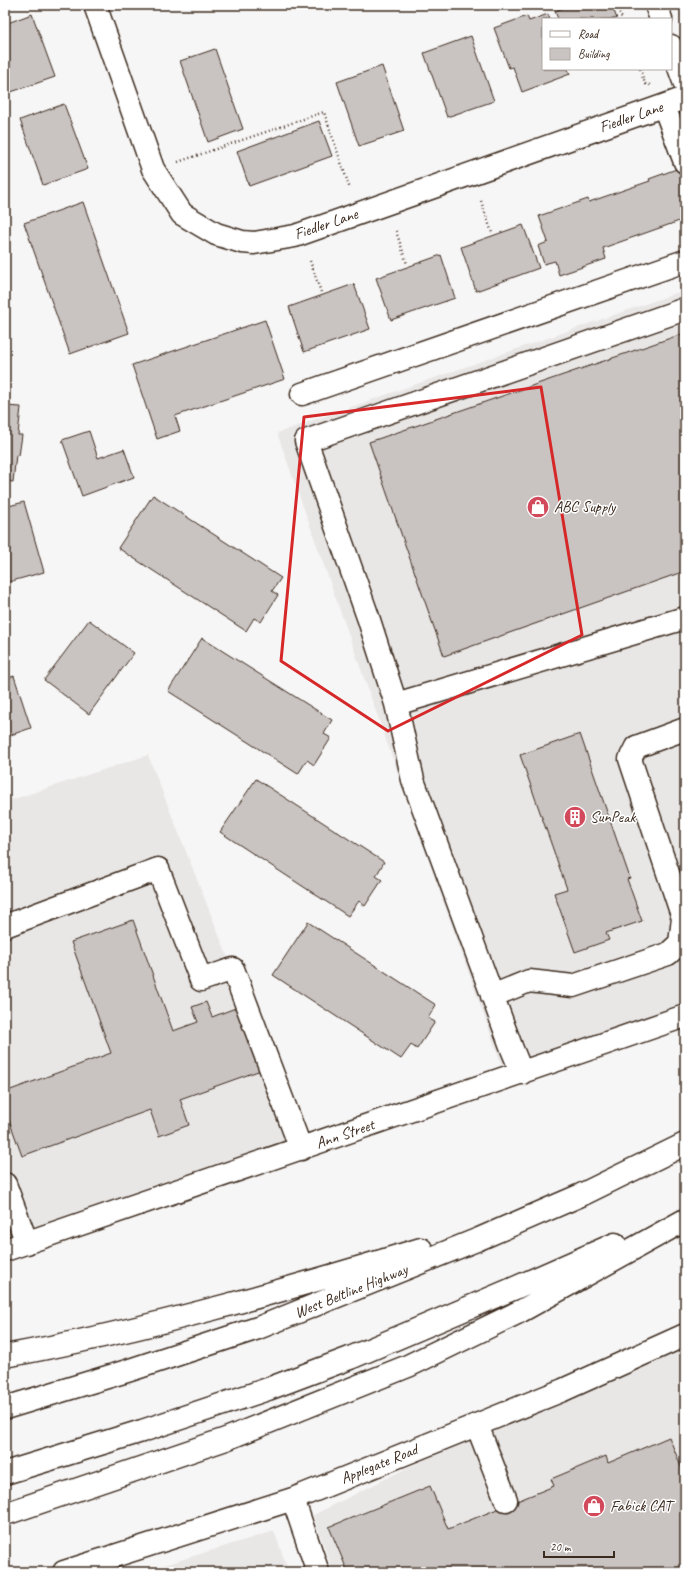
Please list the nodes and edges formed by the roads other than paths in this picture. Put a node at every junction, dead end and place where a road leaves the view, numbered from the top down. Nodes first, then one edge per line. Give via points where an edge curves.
1 (95, 5) edge
2 (656, 5) edge
3 (661, 18) edge
4 (672, 49) edge
5 (685, 84) edge
6 (685, 98) edge
7 (664, 106) junction
8 (685, 162) edge
9 (685, 262) edge
10 (685, 309) edge
11 (302, 394) dead end
12 (685, 618) edge
13 (396, 704) junction
14 (685, 729) edge
15 (5, 926) edge
16 (492, 996) junction
17 (685, 1016) edge
18 (522, 1072) junction
19 (685, 1144) edge
20 (301, 1149) junction
21 (5, 1184) edge
22 (581, 1195) junction
23 (685, 1213) edge
24 (685, 1220) edge
25 (27, 1243) junction
26 (5, 1250) edge
27 (685, 1335) edge
28 (5, 1356) edge
29 (5, 1408) edge
30 (477, 1425) junction
31 (5, 1473) edge
32 (293, 1499) junction
33 (506, 1500) dead end
34 (5, 1514) edge
35 (94, 1568) edge
36 (64, 1572) edge
37 (318, 1572) edge

1 - 7 main road, Fiedler Lane via 153,169 182,214 216,234 242,242 254,243 295,236
2 - 3 main road
4 - 5 main road
6 - 7 main road, Fiedler Lane
7 - 8 main road
9 - 11 main road
10 - 13 main road via 306,441
12 - 13 main road
13 - 16 main road via 413,780
14 - 16 main road via 636,747 630,759 682,918 680,943 668,954 573,986 529,981
15 - 20 main road via 158,869 201,980 233,969
16 - 18 main road
17 - 18 main road, Ann Street
18 - 20 main road, Ann Street
19 - 22 main road, West Beltline Highway
20 - 25 main road, Ann Street
21 - 25 main road
22 - 28 main road via 445,1242 210,1311
22 - 29 main road, West Beltline Highway via 258,1328
23 - 31 main road via 350,1358 268,1389 142,1431
24 - 34 main road via 521,1311 408,1366 226,1439
25 - 26 main road, Ann Street
27 - 30 main road, Applegate Road via 564,1390
30 - 32 main road, Applegate Road
30 - 33 main road
32 - 35 main road, Applegate Road
32 - 37 main road
35 - 36 main road, Applegate Road

